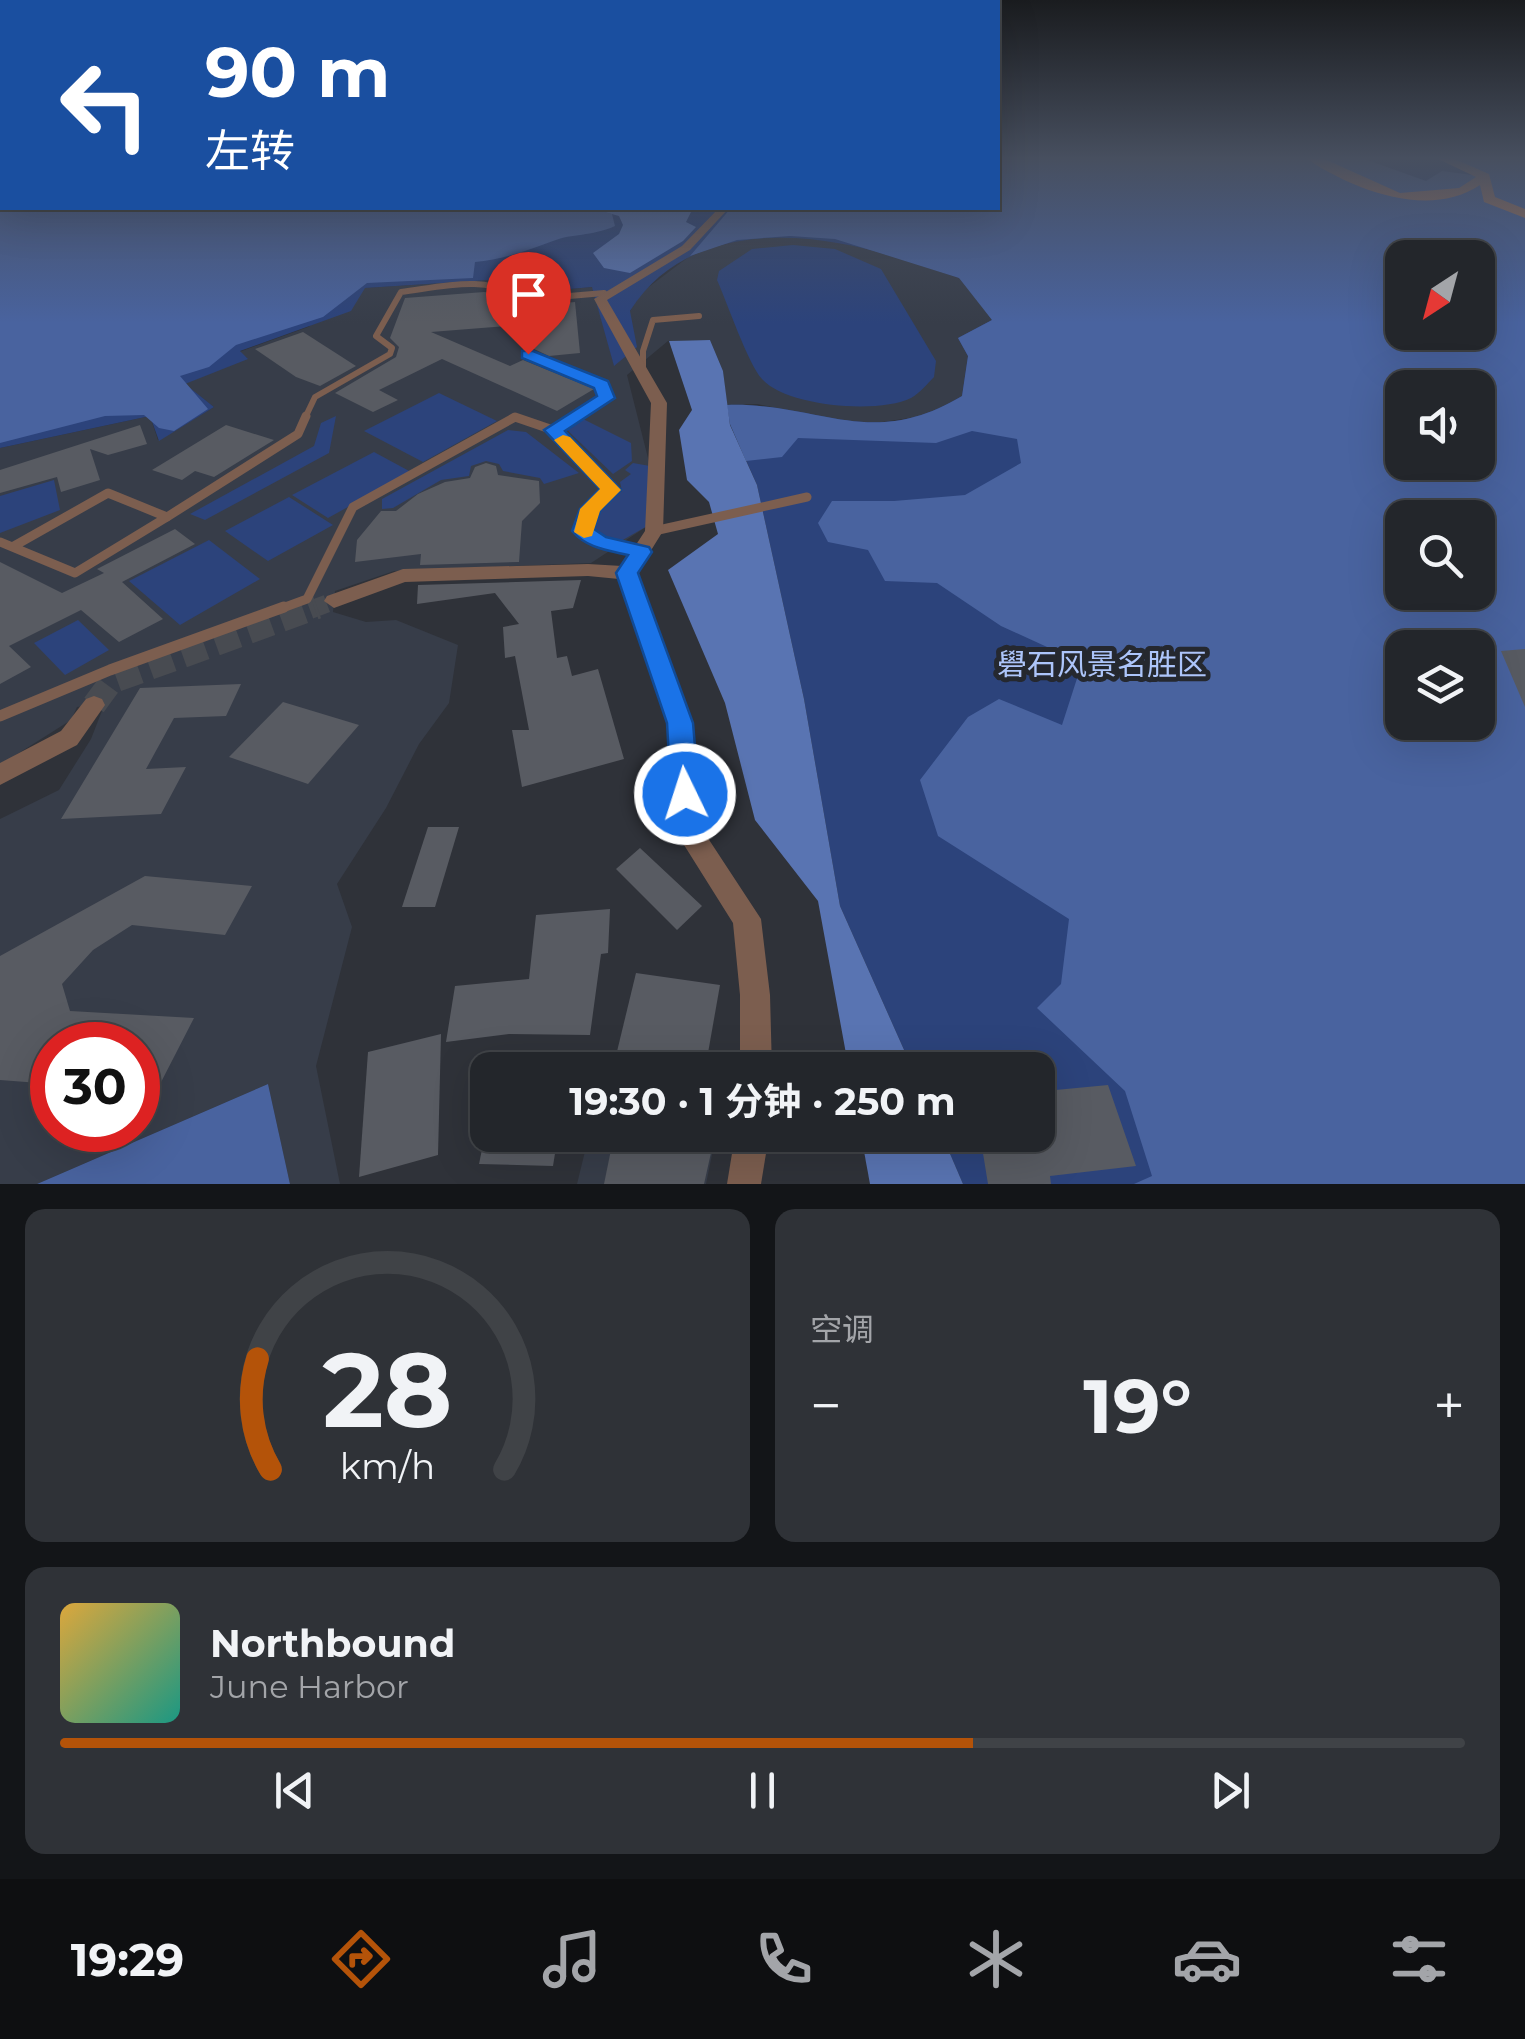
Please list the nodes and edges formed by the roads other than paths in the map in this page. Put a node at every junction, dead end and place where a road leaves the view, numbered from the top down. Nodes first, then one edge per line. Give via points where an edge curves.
1 (720, 212) edge
2 (604, 293) junction
3 (523, 300) junction
4 (698, 316) dead end
5 (643, 372) junction
6 (554, 430) junction
7 (807, 497) dead end
8 (167, 517) junction
9 (654, 531) junction
10 (0, 542) edge
11 (14, 546) junction
12 (641, 552) junction
13 (627, 573) junction
14 (334, 601) tunnel mouth
15 (94, 705) tunnel mouth
16 (0, 716) edge
17 (0, 775) edge
18 (755, 1052) edge
19 (749, 1152) edge
20 (744, 1184) edge

1 - 2 street via 686,248
2 - 3 lane
2 - 5 street via 600,299
3 - 6 lane via 528,354 602,385 606,398
3 - 8 lane via 493,286 401,292 376,336 392,348 390,354 315,398 298,434
4 - 5 lane via 652,320
5 - 9 street via 660,403
6 - 12 lane via 611,490 590,509 583,531
6 - 16 lane via 515,417 353,507 307,599
7 - 9 lane
8 - 11 lane via 108,493
8 - 11 lane via 75,573
9 - 12 street
10 - 11 lane
12 - 13 street
13 - 14 street via 403,576
13 - 18 street via 680,723 687,829 747,919
15 - 17 street via 68,738
19 - 20 street

